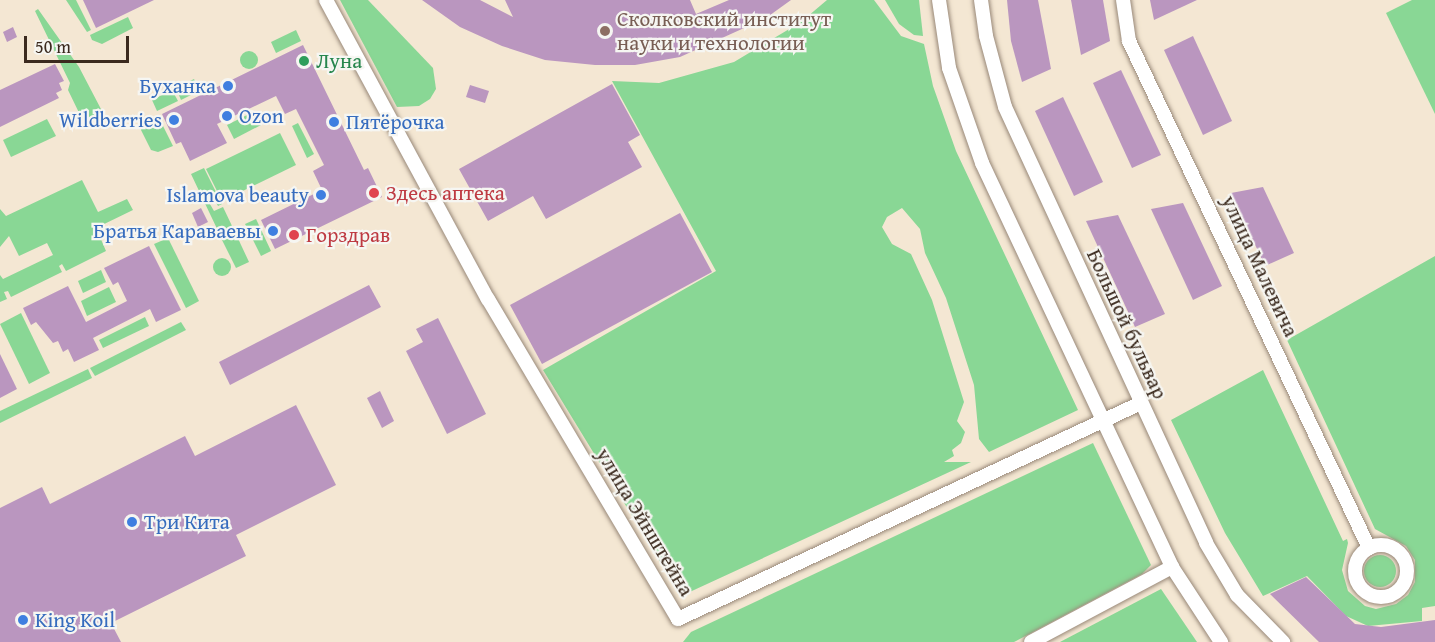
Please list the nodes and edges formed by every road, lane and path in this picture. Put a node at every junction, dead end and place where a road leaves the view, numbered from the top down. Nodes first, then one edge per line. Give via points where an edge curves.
1 (326, 0) edge
2 (939, 0) edge
3 (981, 0) edge
4 (1123, 0) edge
5 (1141, 403) junction
6 (1103, 422) junction
7 (1369, 548) dead end
8 (1172, 567) junction
9 (1031, 642) edge
10 (1221, 642) edge
11 (1283, 642) edge

1 - 6 street, улица Эйнштейна via 488,299 678,619
2 - 6 street via 949,68 966,125
3 - 5 street, Большой бульвар via 1005,108
4 - 7 street, улица Малевича via 1129,41
5 - 6 street, улица Эйнштейна
5 - 11 street, Большой бульвар via 1220,569 1256,618
6 - 8 street
8 - 9 street
8 - 10 street

